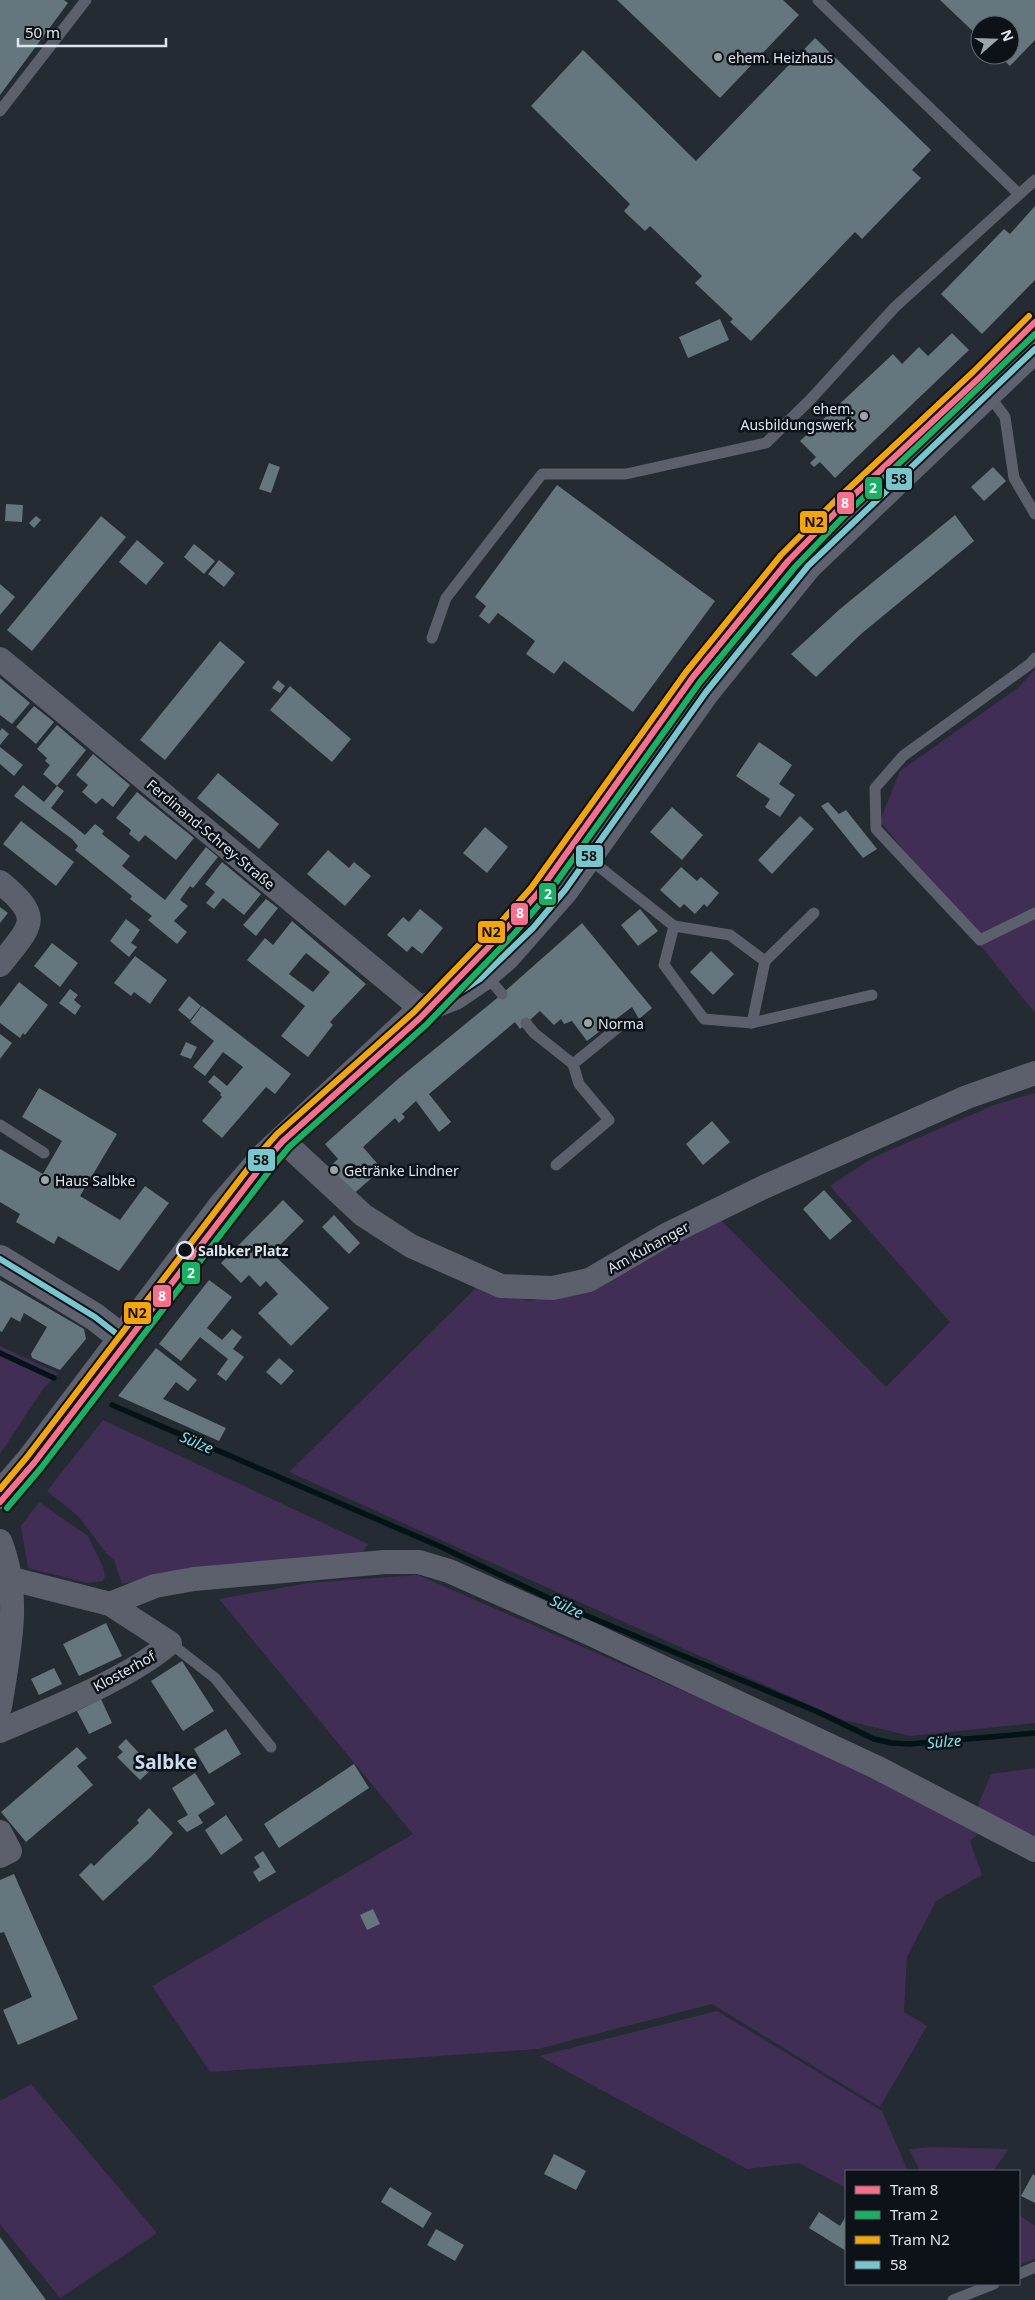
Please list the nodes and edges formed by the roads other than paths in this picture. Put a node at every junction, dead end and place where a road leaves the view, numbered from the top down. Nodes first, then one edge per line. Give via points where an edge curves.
1 (86, 0) edge
2 (818, 0) edge
3 (0, 111) edge
4 (1035, 180) edge
5 (1019, 194) junction
6 (1035, 349) edge
7 (988, 395) junction
8 (1035, 514) edge
9 (432, 638) dead end
10 (0, 659) edge
11 (1033, 664) edge
12 (588, 858) junction
13 (0, 882) edge
14 (814, 913) dead end
15 (1035, 913) edge
16 (674, 926) junction
17 (765, 961) junction
18 (0, 965) edge
19 (872, 995) dead end
20 (422, 1010) junction
21 (526, 1023) dead end
22 (752, 1024) junction
23 (621, 1025) dead end
24 (573, 1064) junction
25 (1035, 1073) edge
26 (0, 1125) edge
27 (281, 1139) junction
28 (44, 1153) dead end
29 (556, 1165) dead end
30 (0, 1259) edge
31 (122, 1338) junction
32 (0, 1494) edge
33 (0, 1541) edge
34 (12, 1579) junction
35 (110, 1604) junction
36 (170, 1643) junction
37 (0, 1707) edge
38 (0, 1731) edge
39 (271, 1747) dead end
40 (0, 1832) edge
41 (1035, 1850) edge
42 (0, 1856) edge
43 (1035, 2267) edge
44 (1020, 2274) edge
45 (991, 2285) edge
46 (953, 2300) edge

1 - 3 lane
2 - 5 lane
4 - 5 lane
5 - 9 lane via 895,307 766,443 626,474 542,474 446,598
6 - 7 main road
7 - 8 lane via 1005,417 1014,478
7 - 12 main road via 808,566 706,692
10 - 20 street, Ferdinand-Schrey-Straße
11 - 15 lane via 903,756 875,788 876,829 980,940
12 - 16 lane
12 - 20 main road via 494,984
13 - 18 street via 22,901 29,917 26,931
14 - 17 lane
16 - 17 lane via 730,935
16 - 22 lane via 664,965 704,1019
17 - 22 lane
19 - 22 lane
20 - 27 main road
21 - 24 lane
23 - 24 lane
24 - 29 lane via 579,1084 609,1120
25 - 27 street, Am Kuhanger via 967,1096 766,1186 666,1235 589,1280 552,1288 501,1286 411,1246 363,1215
26 - 28 lane
27 - 31 main road via 222,1206
30 - 31 main road via 95,1317
31 - 32 main road via 31,1459
33 - 34 street
34 - 35 street, Klosterhof
34 - 37 street via 12,1629
35 - 36 street, Klosterhof
35 - 41 street via 148,1588 186,1580 384,1562 427,1564 591,1634 876,1767
36 - 38 street, Klosterhof via 140,1664
36 - 39 lane via 214,1678
40 - 42 street via 10,1851
43 - 44 lane
45 - 46 lane

